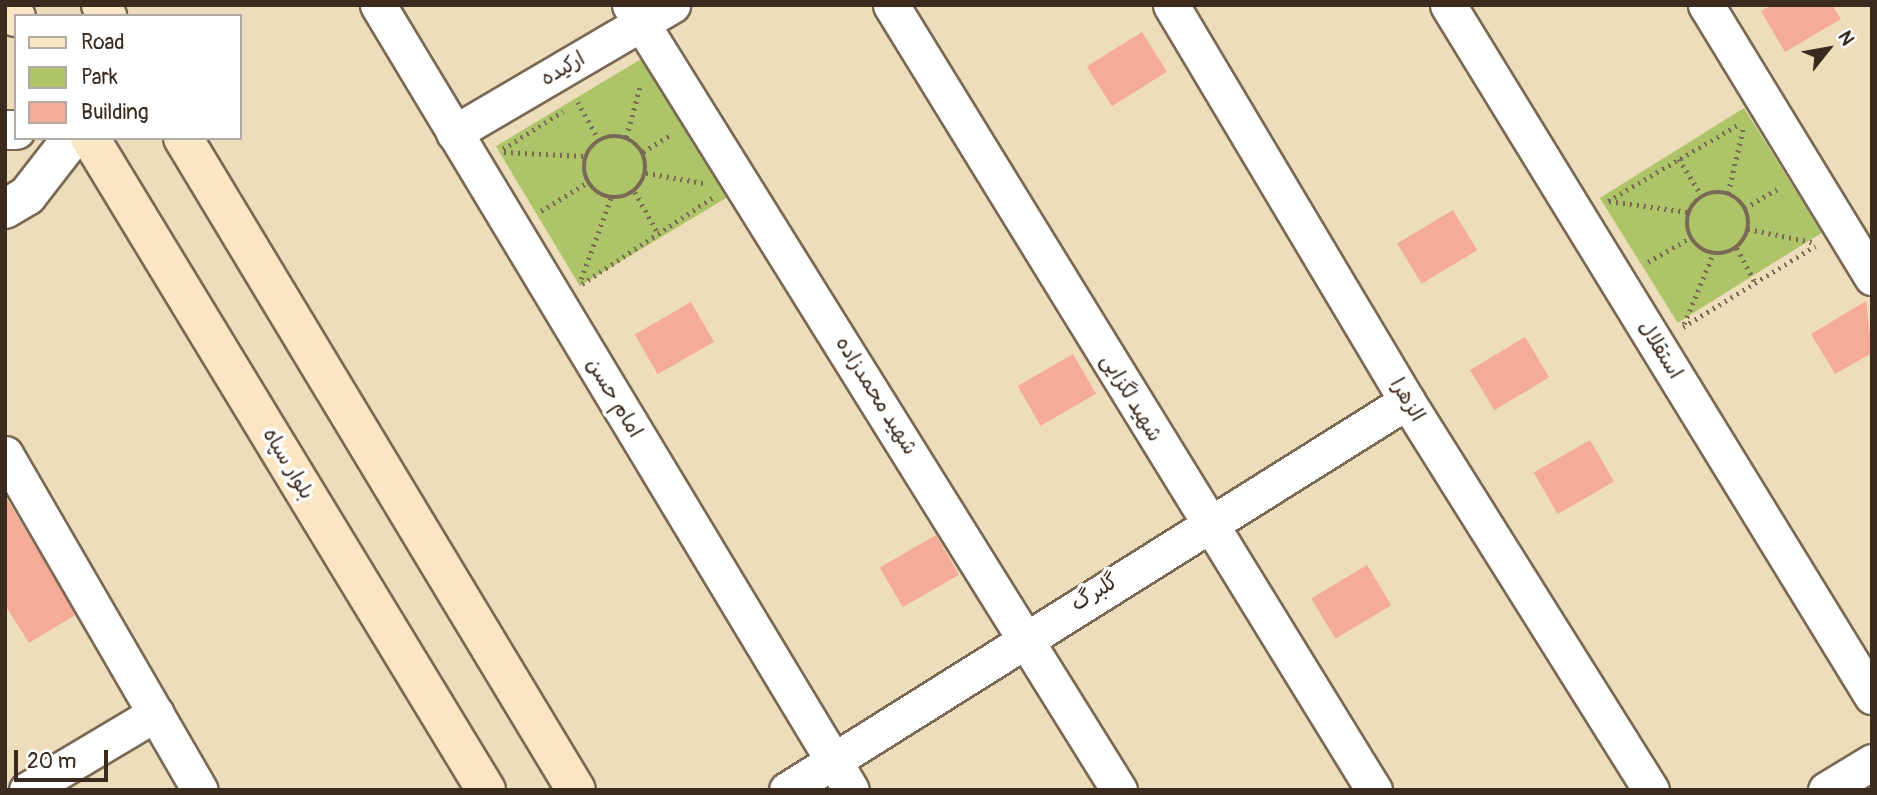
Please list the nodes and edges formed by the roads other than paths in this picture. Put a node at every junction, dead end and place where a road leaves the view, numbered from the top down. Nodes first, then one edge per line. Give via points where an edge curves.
1 (378, 5) edge
2 (672, 5) edge
3 (891, 5) edge
4 (1171, 5) edge
5 (1448, 5) edge
6 (1706, 5) edge
7 (635, 14) edge
8 (454, 132) junction
9 (70, 140) edge
10 (91, 140) edge
11 (184, 140) edge
12 (5, 209) edge
13 (1872, 277) edge
14 (1407, 401) junction
15 (5, 454) edge
16 (1208, 523) junction
17 (1027, 635) junction
18 (1872, 695) edge
19 (156, 713) junction
20 (1872, 762) edge
21 (842, 776) edge
22 (27, 790) edge
23 (200, 790) edge
24 (486, 790) edge
25 (576, 790) edge
26 (787, 790) edge
27 (1119, 790) edge
28 (1374, 790) edge
29 (1651, 790) edge
30 (1826, 790) edge

1 - 8 street, امام حسن
2 - 7 street, ارکیده
3 - 16 street, شهید لگزایی
4 - 14 street, الزهرا
5 - 18 street, استقلال
6 - 13 street via 1835,242
7 - 8 street, ارکیده
7 - 17 street, شهید محمدزاده via 738,190
8 - 21 street, امام حسن via 572,300
9 - 12 street via 27,196
10 - 24 main road, بلوار سپاه
11 - 25 main road
14 - 16 street, گلبرگ
14 - 29 street, الزهرا
15 - 19 street
16 - 17 street, گلبرگ
16 - 28 street, شهید لگزایی
17 - 21 street, گلبرگ
17 - 27 street, شهید محمدزاده
19 - 22 street
19 - 23 street
20 - 30 street
21 - 26 street, گلبرگ

